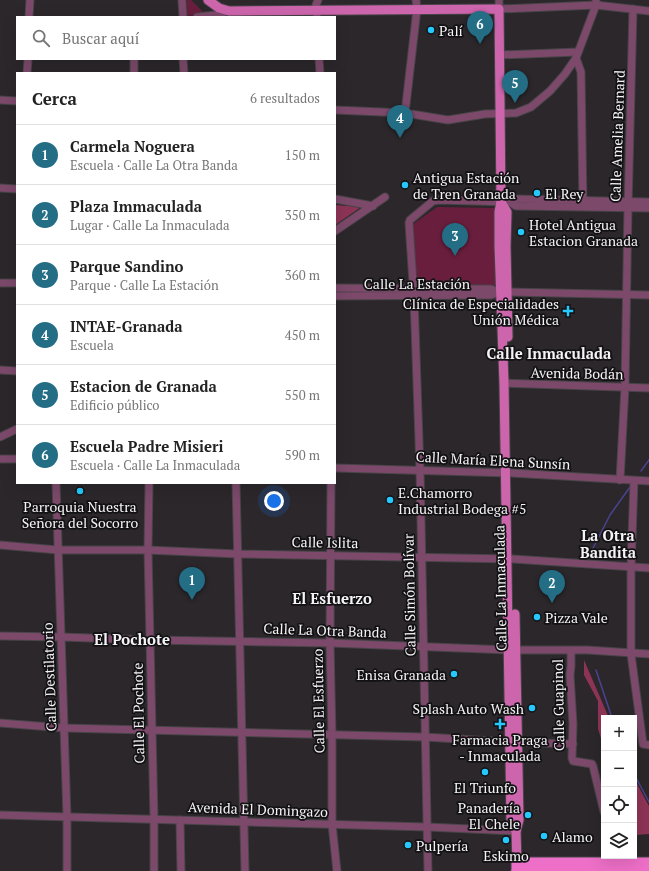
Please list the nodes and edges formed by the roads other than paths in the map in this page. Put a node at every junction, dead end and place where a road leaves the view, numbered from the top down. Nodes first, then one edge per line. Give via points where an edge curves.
1 (30, 0) edge
2 (182, 0) edge
3 (208, 0) edge
4 (596, 2) edge
5 (418, 3) edge
6 (499, 4) edge
7 (316, 7) edge
8 (633, 9) junction
9 (649, 11) edge
10 (229, 12) junction
11 (29, 16) edge
12 (183, 16) edge
13 (206, 16) edge
14 (499, 55) junction
15 (577, 55) junction
16 (28, 60) edge
17 (134, 60) edge
18 (183, 60) edge
19 (319, 60) edge
20 (27, 72) edge
21 (134, 72) edge
22 (184, 72) edge
23 (320, 72) edge
24 (0, 100) edge
25 (16, 101) edge
26 (336, 110) edge
27 (405, 113) junction
28 (501, 114) junction
29 (0, 188) edge
30 (16, 189) edge
31 (385, 197) dead end
32 (336, 199) edge
33 (506, 202) junction
34 (649, 202) edge
35 (583, 203) junction
36 (628, 205) junction
37 (373, 206) junction
38 (649, 208) edge
39 (336, 231) edge
40 (0, 283) edge
41 (16, 283) edge
42 (336, 288) edge
43 (368, 288) junction
44 (413, 288) junction
45 (502, 292) junction
46 (627, 294) junction
47 (649, 295) edge
48 (336, 296) edge
49 (369, 296) junction
50 (414, 297) junction
51 (0, 370) edge
52 (16, 371) edge
53 (507, 384) junction
54 (624, 387) junction
55 (649, 388) edge
56 (16, 429) edge
57 (0, 437) edge
58 (0, 459) edge
59 (16, 459) edge
60 (336, 468) edge
61 (420, 470) junction
62 (508, 473) junction
63 (620, 480) junction
64 (634, 481) junction
65 (649, 481) edge
66 (56, 484) edge
67 (149, 484) edge
68 (236, 484) edge
69 (331, 484) edge
70 (0, 545) edge
71 (58, 550) junction
72 (148, 550) junction
73 (238, 554) junction
74 (330, 555) junction
75 (421, 557) junction
76 (510, 559) junction
77 (631, 567) junction
78 (649, 568) edge
79 (0, 636) edge
80 (61, 637) junction
81 (150, 640) junction
82 (241, 641) junction
83 (330, 642) junction
84 (423, 646) junction
85 (512, 650) junction
86 (571, 651) junction
87 (631, 654) junction
88 (649, 654) edge
89 (0, 723) edge
90 (64, 728) junction
91 (152, 730) junction
92 (242, 732) junction
93 (332, 735) junction
94 (424, 737) junction
95 (514, 742) junction
96 (573, 744) junction
97 (646, 744) edge
98 (601, 799) edge
99 (0, 815) edge
100 (67, 817) junction
101 (154, 820) junction
102 (180, 820) junction
103 (245, 822) junction
104 (332, 824) junction
105 (428, 827) junction
106 (516, 831) junction
107 (612, 859) edge
108 (590, 866) edge
109 (642, 867) edge
110 (517, 868) edge
111 (67, 871) edge
112 (154, 871) edge
113 (181, 871) edge
114 (245, 871) edge
115 (337, 871) edge
116 (428, 871) edge

1 - 11 street
2 - 12 street
3 - 10 main road
4 - 6 street
4 - 8 street
4 - 15 street
5 - 6 main road
5 - 7 main road
5 - 27 street
6 - 14 main road, Calle La Inmaculada
7 - 10 main road
8 - 9 street
8 - 36 street, Calle Amelia Bernard
10 - 13 street
14 - 15 street
14 - 28 main road, Calle La Inmaculada
15 - 28 street via 550,91 531,107 516,113
15 - 35 street via 581,72
16 - 20 street
17 - 21 street
18 - 22 street
19 - 23 street
24 - 25 street
26 - 27 street
27 - 28 street via 448,120
28 - 33 main road, Calle La Inmaculada
29 - 30 street
31 - 37 street
32 - 37 street
33 - 35 street via 515,199 545,203
33 - 44 street, Calle Simón Bolívar via 435,201 410,220
33 - 45 main road, Calle La Inmaculada via 499,212 503,246
34 - 36 street
35 - 36 street
36 - 38 street
36 - 46 street, Calle Amelia Bernard
37 - 39 street
40 - 41 street
42 - 43 street, Calle La Estación
43 - 44 street, Calle La Estación
43 - 49 street
44 - 45 street, Calle La Estación via 491,289
44 - 50 street, Calle Simón Bolívar
45 - 46 street, Calle La Estación
45 - 50 street, Calle La Estación via 491,295
45 - 53 main road, Calle La Inmaculada
46 - 47 street, Calle La Estación
46 - 54 street, Calle Amelia Bernard
48 - 49 street, Calle La Estación
49 - 50 street, Calle La Estación
50 - 61 street, Calle Simón Bolívar
51 - 52 street
53 - 54 street, Avenida Bodán
53 - 62 main road, Calle La Inmaculada
54 - 55 street, Avenida Bodán
54 - 63 street, Calle Amelia Bernard
56 - 57 street
58 - 59 street
60 - 61 street, Calle María Elena Sunsín
61 - 62 street, Calle María Elena Sunsín
61 - 75 street, Calle Simón Bolívar
62 - 63 street, Calle María Elena Sunsín
62 - 76 main road, Calle La Inmaculada
63 - 64 street, Calle María Elena Sunsín
64 - 65 street, Calle María Elena Sunsín
64 - 77 street
66 - 71 street, Calle Destilatorio
67 - 72 street, Calle El Pochote
68 - 73 street
69 - 74 street, Calle El Esfuerzo
70 - 71 street, Calle Islita
71 - 72 street, Calle Islita
71 - 80 street, Calle Destilatorio
72 - 73 street, Calle Islita
72 - 81 street, Calle El Pochote
73 - 74 street, Calle Islita
73 - 82 street
74 - 75 street, Calle Islita
74 - 83 street, Calle El Esfuerzo
75 - 76 street, Calle Islita
75 - 84 street, Calle Simón Bolívar
76 - 77 street, Calle Islita
76 - 85 main road, Calle La Inmaculada
77 - 78 street, Calle Islita
77 - 87 street
79 - 80 street, Calle La Otra Banda
80 - 81 street, Calle La Otra Banda
80 - 90 street, Calle Destilatorio
81 - 82 street, Calle La Otra Banda
81 - 91 street, Calle El Pochote
82 - 83 street, Calle La Otra Banda
82 - 92 street
83 - 84 street, Calle La Otra Banda
83 - 93 street, Calle El Esfuerzo
84 - 85 street, Calle La Otra Banda
84 - 94 street, Calle Simón Bolívar
85 - 86 street, Calle La Otra Banda
85 - 95 main road, Calle La Inmaculada
86 - 87 street, Calle La Otra Banda
86 - 96 street, Calle Guapinol
87 - 88 street, Calle La Otra Banda
87 - 97 street
89 - 90 street
90 - 91 street
90 - 100 street, Calle Destilatorio
91 - 92 street
91 - 101 street, Calle El Pochote
92 - 93 street
92 - 103 street
93 - 94 street
93 - 104 street, Calle El Esfuerzo
94 - 95 street
94 - 105 street, Calle Simón Bolívar
95 - 96 street
95 - 106 main road, Calle La Inmaculada via 511,820
96 - 98 street, Calle Guapinol via 573,761 592,764
99 - 100 street, Avenida El Domingazo
100 - 101 street, Avenida El Domingazo
100 - 111 street, Calle Destilatorio
101 - 102 street, Avenida El Domingazo
101 - 112 street, Calle El Pochote
102 - 103 street, Avenida El Domingazo
102 - 113 street
103 - 104 street, Avenida El Domingazo
103 - 114 street
104 - 105 street, Avenida El Domingazo
104 - 115 street, Calle El Esfuerzo
105 - 106 street, Avenida El Domingazo
105 - 116 street, Calle Simón Bolívar
106 - 110 main road, Calle La Inmaculada
107 - 108 highway
107 - 109 highway
108 - 109 highway
108 - 110 highway

